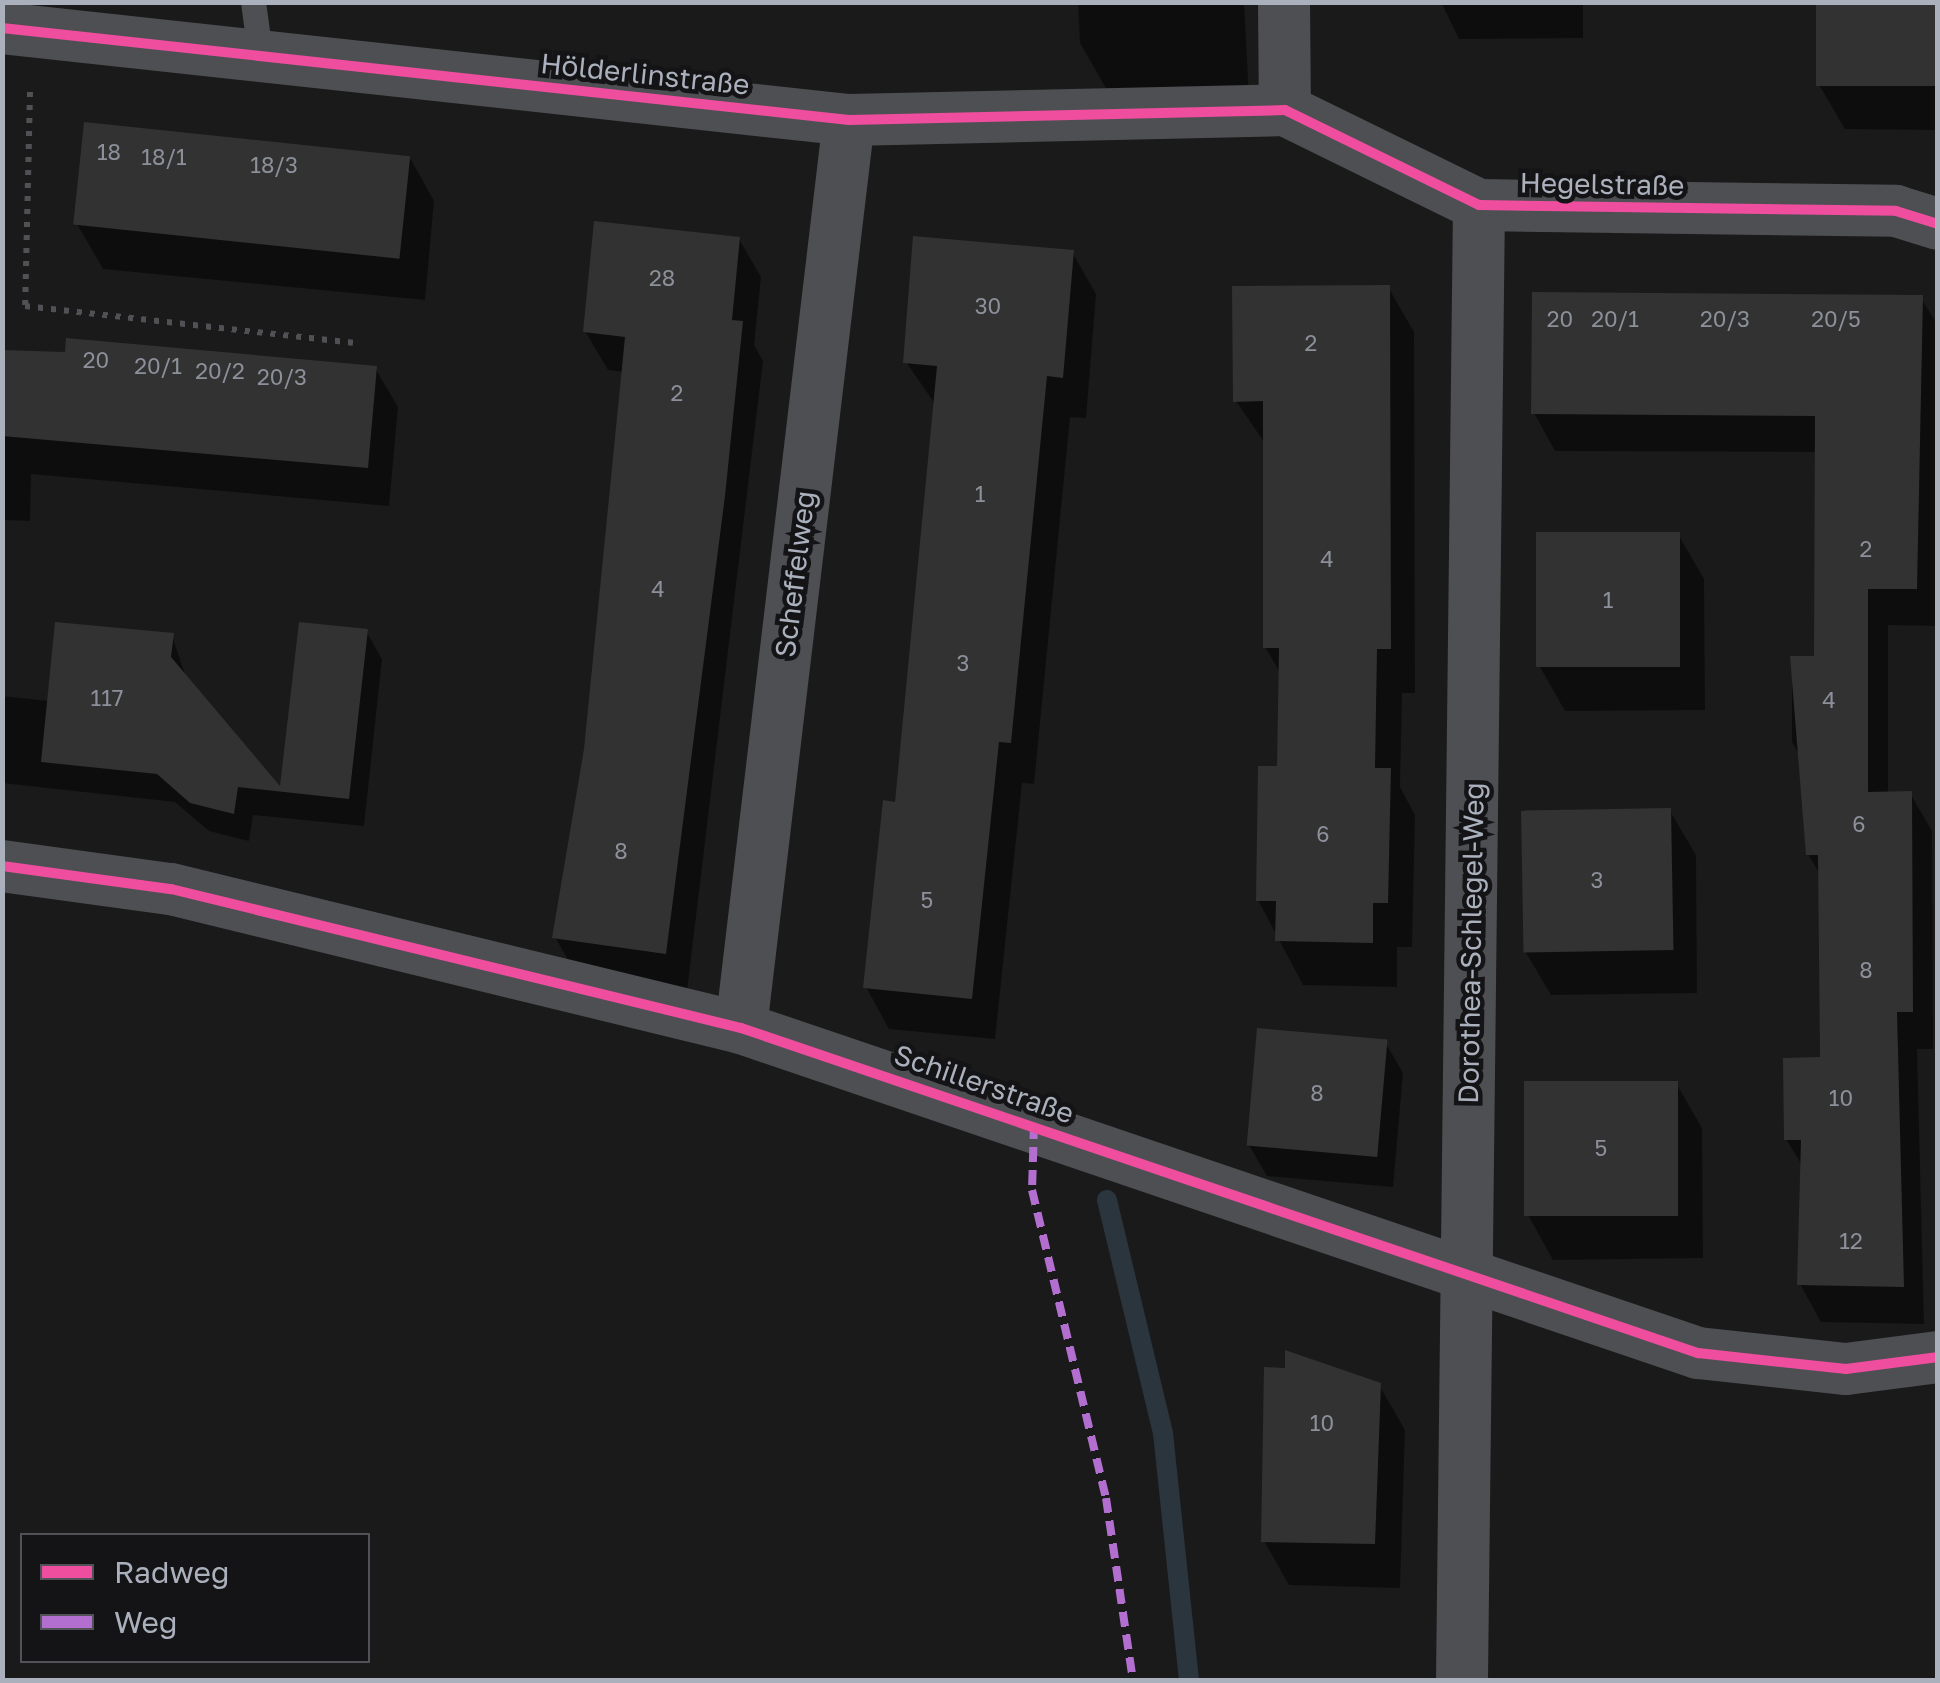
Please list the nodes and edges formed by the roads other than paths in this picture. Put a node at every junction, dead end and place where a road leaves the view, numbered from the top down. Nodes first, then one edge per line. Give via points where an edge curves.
1 (252, 2) edge
2 (1284, 2) edge
3 (17, 29) edge
4 (260, 53) junction
5 (1286, 110) junction
6 (849, 120) junction
7 (1479, 205) junction
8 (1938, 224) edge
9 (2, 866) edge
10 (740, 1028) junction
11 (1467, 1278) junction
12 (1938, 1356) edge
13 (1462, 1680) edge

1 - 4 lane
2 - 5 street
3 - 4 street, Hölderlinstraße
4 - 6 street, Hölderlinstraße
5 - 6 street, Hölderlinstraße
5 - 7 street, Hegelstraße
6 - 10 street, Scheffelweg
7 - 8 street, Hegelstraße via 1896,211
7 - 11 street, Dorothea-Schlegel-Weg
9 - 10 street, Schillerstraße via 171,889
10 - 11 street, Schillerstraße
11 - 12 street, Schillerstraße via 1698,1352 1779,1367
11 - 13 street, Dorothea-Schlegel-Weg

